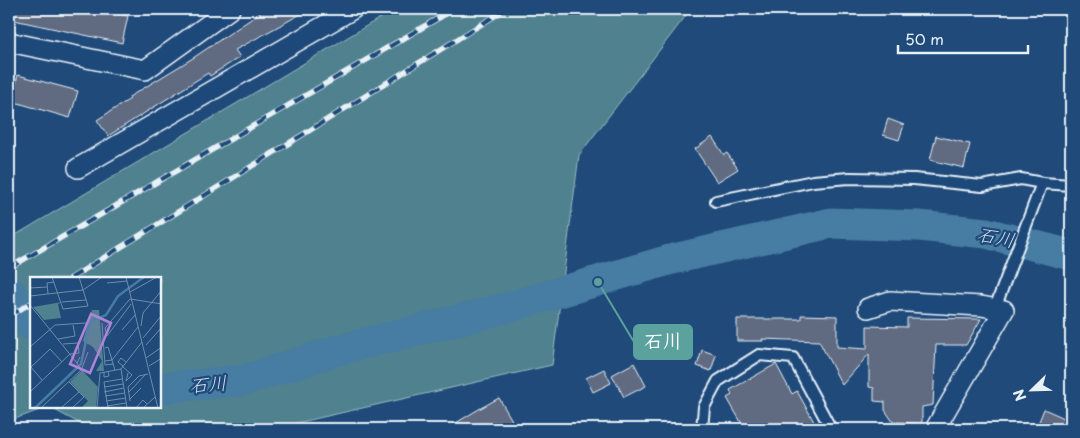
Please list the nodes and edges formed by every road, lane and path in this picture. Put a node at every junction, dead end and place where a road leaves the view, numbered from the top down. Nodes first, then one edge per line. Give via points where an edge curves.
1 (230, 9) edge
2 (353, 9) edge
3 (9, 42) edge
4 (78, 168) dead end
5 (1042, 183) junction
6 (1071, 185) edge
7 (716, 201) dead end
8 (868, 308) dead end
9 (995, 308) junction
10 (702, 429) edge
11 (831, 429) edge
12 (935, 429) edge

1 - 3 street via 145,70
2 - 4 street
5 - 6 lane
5 - 7 lane via 1021,179 982,186 914,179 840,179 813,181
5 - 9 lane
8 - 9 street via 890,301
9 - 12 street via 1004,310
10 - 11 lane via 704,407 718,382 759,355 793,358

